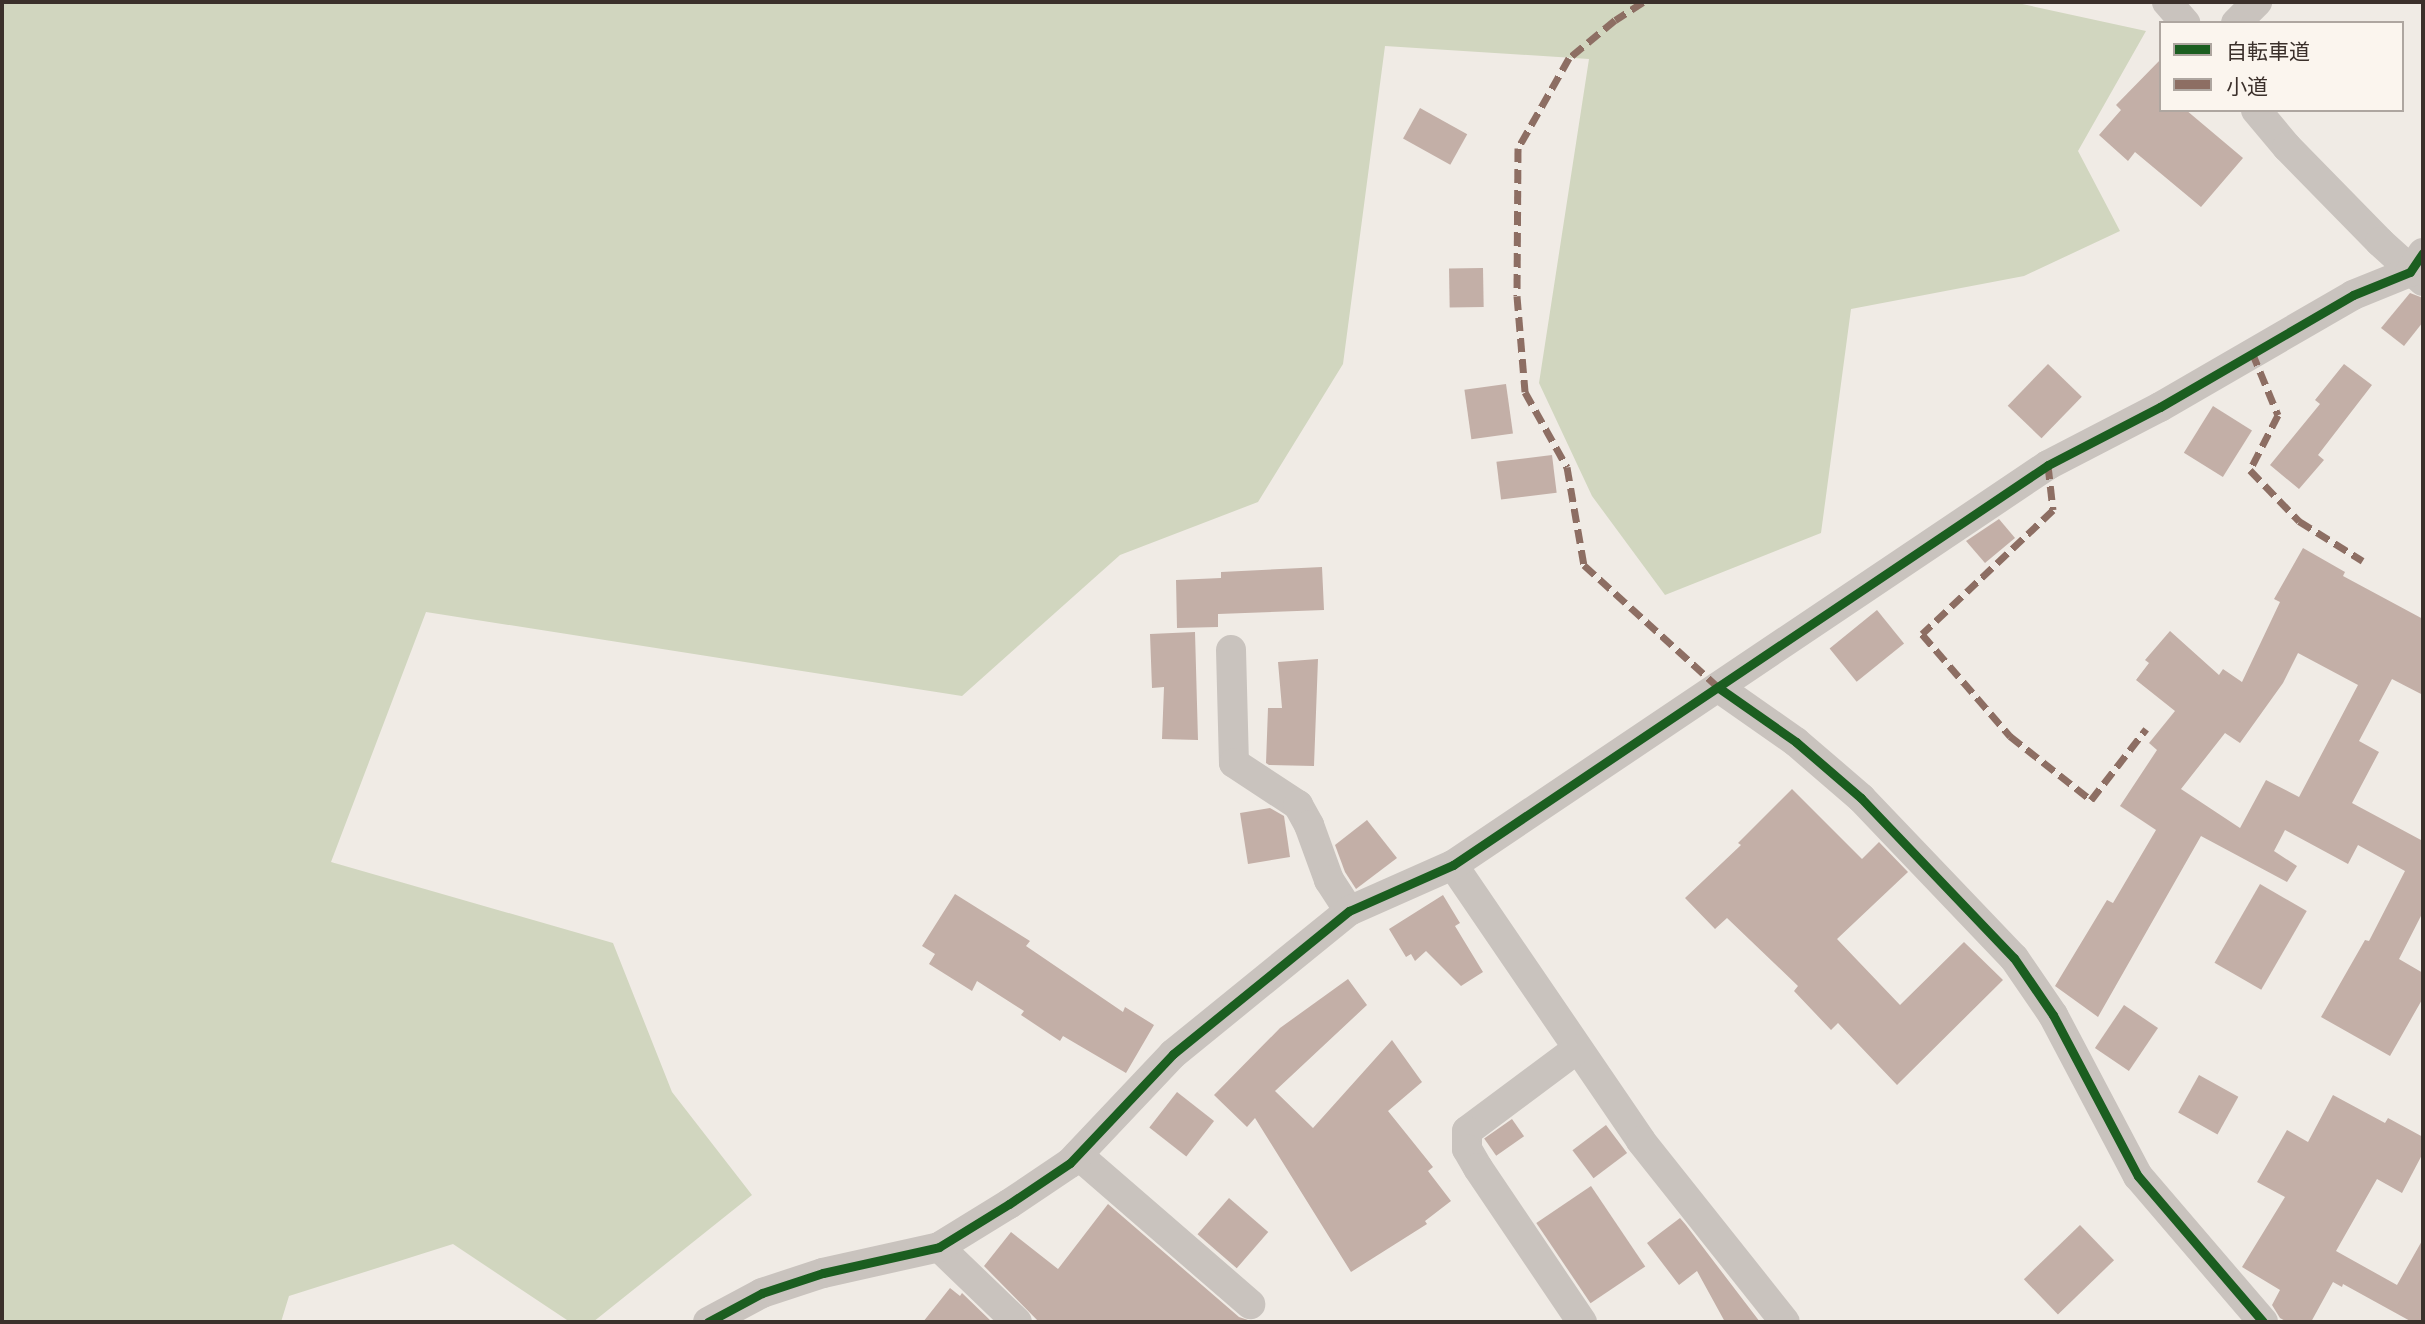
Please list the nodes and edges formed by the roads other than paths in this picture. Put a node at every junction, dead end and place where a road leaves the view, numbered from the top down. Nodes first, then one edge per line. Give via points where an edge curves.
1 (2167, 2) edge
2 (2257, 2) edge
3 (2183, 21) edge
4 (2238, 21) edge
5 (2258, 112) edge
6 (2419, 269) edge
7 (1231, 650) dead end
8 (1719, 688) junction
9 (1453, 865) junction
10 (1349, 911) junction
11 (1577, 1049) junction
12 (1078, 1154) junction
13 (939, 1247) junction
14 (1250, 1304) dead end
15 (708, 1322) edge
16 (1017, 1322) edge
17 (1582, 1322) edge
18 (1784, 1322) edge
19 (2263, 1322) edge

1 - 3 street
2 - 4 street
5 - 6 street via 2287,147
6 - 8 street via 2353,295 2048,466
7 - 10 street via 1234,762 1298,805 1329,880
8 - 9 street
8 - 19 street via 1796,742 1861,798 2014,958 2053,1015 2138,1177
9 - 10 street
9 - 11 street
10 - 12 street via 1172,1054
11 - 17 street via 1467,1131 1467,1149
11 - 18 street via 1641,1140
12 - 13 street
12 - 14 street
13 - 15 street via 823,1273 762,1293
13 - 16 street

